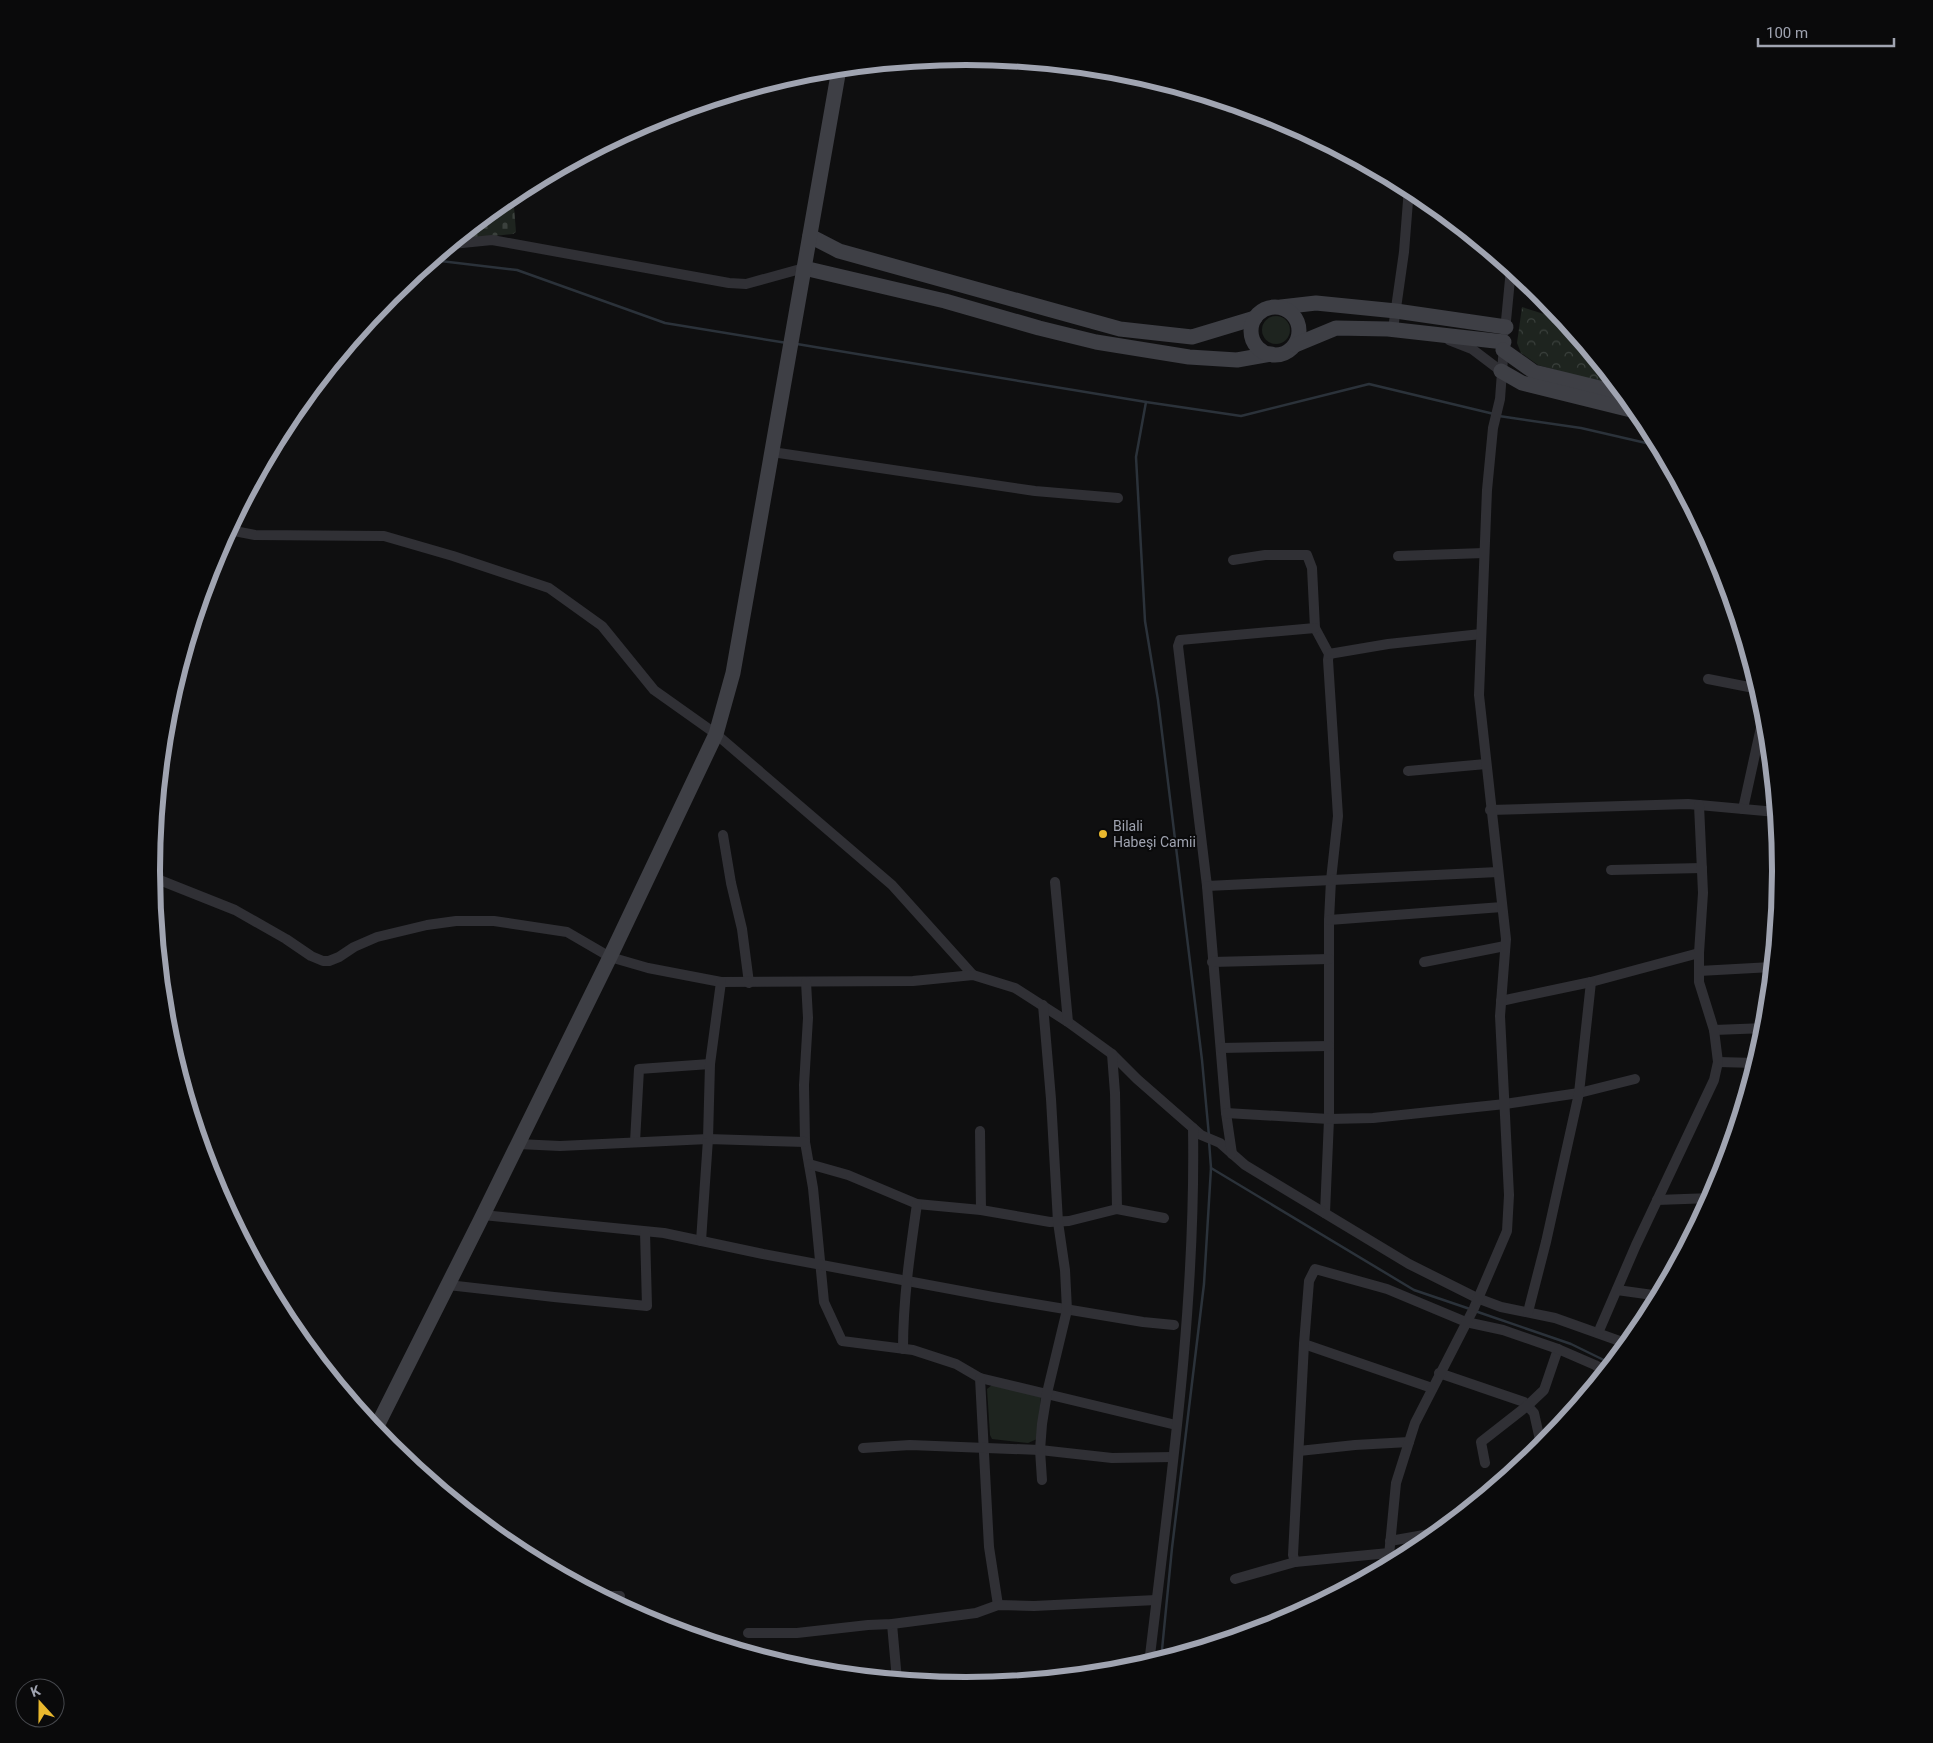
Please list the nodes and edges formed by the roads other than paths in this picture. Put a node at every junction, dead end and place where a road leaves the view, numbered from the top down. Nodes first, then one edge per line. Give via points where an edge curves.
1 (838, 76) edge
2 (1408, 197) edge
3 (810, 236) junction
4 (462, 243) edge
5 (804, 268) junction
6 (1510, 276) edge
7 (1281, 308) junction
8 (1396, 311) junction
9 (1254, 318) junction
10 (1393, 329) junction
11 (1437, 334) junction
12 (1504, 340) junction
13 (1295, 345) junction
14 (1271, 354) junction
15 (1501, 371) junction
16 (1614, 391) edge
17 (1627, 409) edge
18 (772, 452) junction
19 (1118, 498) dead end
20 (236, 531) edge
21 (1484, 553) junction
22 (1398, 556) dead end
23 (1233, 560) dead end
24 (1316, 628) junction
25 (1481, 634) junction
26 (1329, 654) junction
27 (1708, 679) dead end
28 (1752, 688) edge
29 (1760, 729) edge
30 (716, 734) junction
31 (1486, 764) junction
32 (1408, 771) dead end
33 (1699, 805) junction
34 (1743, 809) junction
35 (1490, 810) junction
36 (1770, 811) edge
37 (723, 836) dead end
38 (1702, 868) junction
39 (1611, 870) dead end
40 (1498, 872) junction
41 (160, 880) edge
42 (1331, 880) junction
43 (1055, 882) dead end
44 (1207, 886) junction
45 (1502, 907) junction
46 (1329, 920) junction
47 (1505, 946) junction
48 (1699, 953) junction
49 (610, 957) junction
50 (1329, 959) junction
51 (1212, 962) junction
52 (1424, 962) dead end
53 (1767, 967) edge
54 (1700, 971) junction
55 (973, 976) junction
56 (721, 982) junction
57 (806, 982) junction
58 (1591, 982) junction
59 (749, 983) junction
60 (1501, 1002) junction
61 (1043, 1005) junction
62 (1068, 1022) junction
63 (1758, 1028) edge
64 (1714, 1030) junction
65 (1328, 1046) junction
66 (1221, 1048) junction
67 (1112, 1054) junction
68 (1718, 1062) junction
69 (1750, 1063) edge
70 (710, 1064) junction
71 (1635, 1078) dead end
72 (1579, 1093) junction
73 (1504, 1104) junction
74 (1226, 1113) junction
75 (1330, 1119) junction
76 (980, 1131) dead end
77 (1197, 1132) junction
78 (708, 1139) junction
79 (635, 1142) junction
80 (805, 1142) junction
81 (518, 1144) junction
82 (1232, 1154) junction
83 (809, 1164) junction
84 (1704, 1198) edge
85 (1657, 1200) junction
86 (917, 1204) junction
87 (1117, 1209) junction
88 (981, 1210) junction
89 (1324, 1213) junction
90 (483, 1215) junction
91 (1164, 1218) dead end
92 (1058, 1222) junction
93 (645, 1232) junction
94 (701, 1241) junction
95 (820, 1264) junction
96 (906, 1280) junction
97 (448, 1285) junction
98 (1616, 1290) junction
99 (1653, 1295) edge
100 (1067, 1310) junction
101 (1472, 1311) junction
102 (1528, 1312) junction
103 (1174, 1325) dead end
104 (1598, 1333) junction
105 (1621, 1341) edge
106 (1304, 1344) junction
107 (903, 1349) junction
108 (1558, 1349) junction
109 (1601, 1368) edge
110 (1439, 1373) junction
111 (980, 1378) junction
112 (1432, 1388) junction
113 (1047, 1393) junction
114 (1527, 1406) junction
115 (379, 1423) edge
116 (1176, 1425) junction
117 (1540, 1439) edge
118 (1409, 1442) junction
119 (863, 1448) dead end
120 (983, 1448) junction
121 (1040, 1450) junction
122 (1299, 1451) junction
123 (1173, 1457) junction
124 (1485, 1463) dead end
125 (1042, 1480) dead end
126 (1425, 1535) edge
127 (1390, 1541) junction
128 (1389, 1553) junction
129 (1389, 1558) edge
130 (1295, 1562) junction
131 (1235, 1579) dead end
132 (612, 1596) edge
133 (620, 1596) dead end
134 (1156, 1600) junction
135 (998, 1605) junction
136 (892, 1624) junction
137 (748, 1633) dead end
138 (1150, 1657) edge
139 (896, 1674) edge

1 - 3 street
2 - 8 street
3 - 5 street
3 - 9 street via 839,251 1120,329 1192,337
4 - 5 street via 492,240 737,284
5 - 14 street via 1096,342 1188,357 1237,360
5 - 18 street
6 - 12 street
7 - 8 street via 1316,303
7 - 9 street via 1262,310
7 - 13 street via 1292,314 1299,326
8 - 10 street
8 - 12 street
9 - 14 street via 1251,330 1254,343
10 - 11 street
10 - 13 street via 1336,328
11 - 12 street
11 - 15 street via 1472,349
12 - 15 street
12 - 16 street via 1534,372
13 - 14 street via 1284,353
15 - 17 street via 1522,383
15 - 21 street via 1500,399 1492,428
18 - 19 street via 1035,491
18 - 30 street via 733,673
20 - 30 street via 255,535 384,536 549,588 602,626 654,690
21 - 22 street
21 - 25 street
23 - 24 street via 1265,555 1307,555 1312,568
24 - 26 street
24 - 44 street via 1180,640 1178,646
25 - 26 street
25 - 31 street via 1479,695
26 - 42 street via 1338,816
27 - 28 street
29 - 34 street
30 - 49 street
30 - 55 street via 892,886
31 - 32 street
31 - 35 street
33 - 34 street
33 - 35 street
33 - 38 street
34 - 36 street
35 - 40 street
37 - 59 street via 742,929
38 - 39 street
38 - 48 street via 1704,893
40 - 42 street
40 - 45 street
41 - 49 street via 235,910 323,961 340,957 377,937 427,925 465,921 494,921 567,932
42 - 44 street
42 - 46 street
43 - 62 street
44 - 51 street
45 - 46 street
45 - 47 street
46 - 50 street
47 - 52 street
47 - 60 street
48 - 54 street
48 - 58 street
49 - 56 street
49 - 81 street
50 - 51 street
50 - 65 street
51 - 66 street
53 - 54 street
54 - 64 street via 1700,982
55 - 57 street via 913,982
55 - 61 street via 1015,988
56 - 59 street
56 - 70 street
57 - 59 street
57 - 80 street
58 - 60 street
58 - 72 street
60 - 73 street
61 - 62 street
61 - 92 street
62 - 67 street
63 - 64 street
64 - 68 street
65 - 66 street
65 - 75 street
66 - 74 street
67 - 77 street
67 - 87 street
68 - 69 street
68 - 85 street via 1714,1080
70 - 78 street
70 - 79 street via 639,1069
71 - 72 street
72 - 73 street
72 - 102 street
73 - 75 street via 1373,1118
73 - 101 street via 1509,1195 1507,1231
74 - 75 street
74 - 82 street
75 - 89 street
76 - 88 street
77 - 82 street via 1220,1143
77 - 116 street via 1188,1308
78 - 79 street
78 - 80 street
78 - 94 street
79 - 81 street via 560,1146
80 - 83 street
81 - 90 street
82 - 89 street
83 - 86 street via 848,1175
83 - 95 street
84 - 85 street
85 - 98 street
86 - 88 street
86 - 96 street
87 - 91 street
87 - 92 street
88 - 92 street
89 - 101 street via 1409,1264
90 - 93 street
90 - 97 street
92 - 100 street
93 - 94 street
93 - 97 street via 647,1306
94 - 95 street
95 - 96 street
95 - 107 street via 824,1302 842,1340
96 - 100 street
96 - 107 street
97 - 115 street
98 - 99 street
98 - 104 street
100 - 103 street
100 - 113 street
101 - 102 street via 1501,1307
101 - 106 street via 1315,1269 1309,1281
101 - 108 street via 1503,1330
101 - 110 street
102 - 104 street
104 - 105 street
106 - 112 street
106 - 122 street
107 - 111 street via 956,1364
108 - 109 street
108 - 114 street via 1544,1390
110 - 112 street
110 - 114 street via 1524,1402
111 - 113 street
111 - 120 street
112 - 118 street
113 - 116 street
113 - 121 street
114 - 117 street via 1534,1413
114 - 124 street via 1481,1442
116 - 123 street
118 - 122 street
118 - 127 street via 1396,1483
119 - 120 street via 910,1445
120 - 121 street
120 - 135 street via 989,1547
121 - 123 street via 1112,1458
121 - 125 street
122 - 130 street
123 - 134 street
126 - 127 street
127 - 128 street
128 - 129 street
128 - 130 street
130 - 131 street
132 - 133 street
134 - 135 street
134 - 138 street
135 - 136 street via 976,1613
136 - 137 street via 797,1633
136 - 139 street

